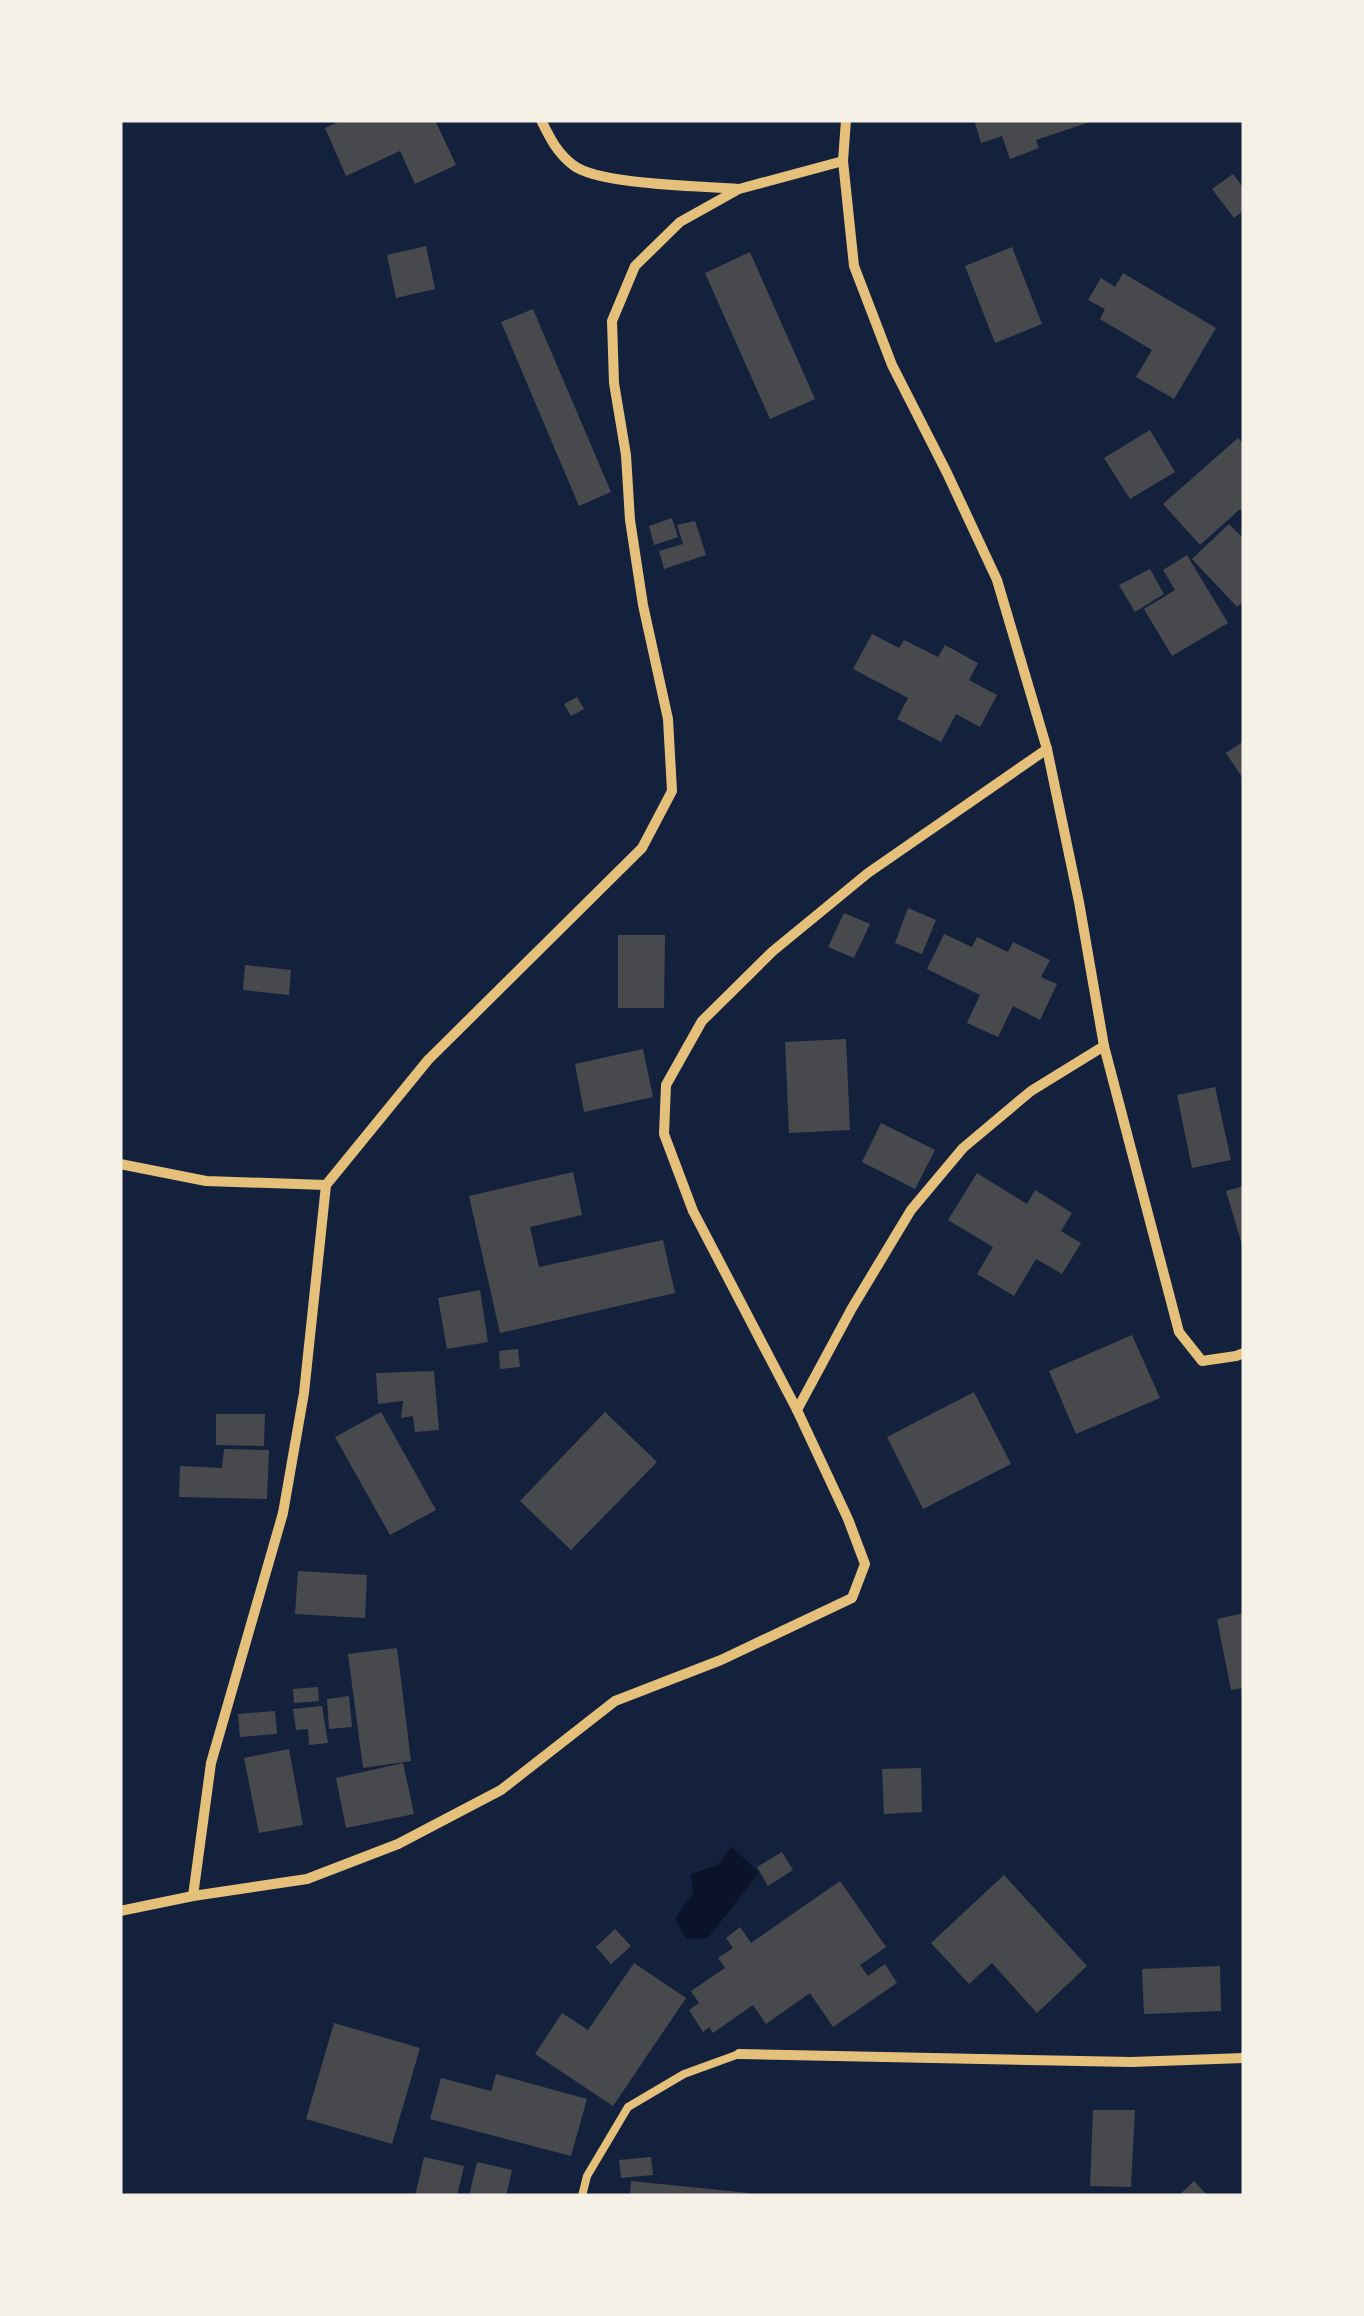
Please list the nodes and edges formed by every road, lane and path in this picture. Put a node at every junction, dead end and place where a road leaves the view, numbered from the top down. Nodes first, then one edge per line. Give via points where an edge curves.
1 (542, 120) edge
2 (846, 120) edge
3 (843, 161) junction
4 (739, 189) junction
5 (1047, 749) junction
6 (1104, 1046) junction
7 (120, 1164) edge
8 (326, 1185) junction
9 (1244, 1353) edge
10 (797, 1410) junction
11 (193, 1896) junction
12 (120, 1911) edge
13 (739, 2054) joint
14 (1244, 2058) edge
15 (582, 2196) edge

1 - 4 street via 554,148 575,168 607,178
2 - 3 street
3 - 4 street
3 - 5 street via 854,266 892,365 997,580
4 - 8 street via 680,222 635,266 612,320 630,520 668,719 672,790 642,848 428,1060
5 - 6 street
5 - 10 street via 868,872 773,950 702,1020 666,1085 664,1134 693,1211
6 - 9 street via 1179,1332 1202,1361
6 - 10 street via 1031,1091 963,1148 911,1210
7 - 8 street via 206,1182
8 - 11 street via 304,1393 283,1513 212,1763
10 - 11 street via 866,1564 852,1598 721,1660 615,1700 501,1790 398,1844 308,1878
11 - 12 street
13 - 14 street
13 - 15 lane via 684,2074 628,2108 586,2176

